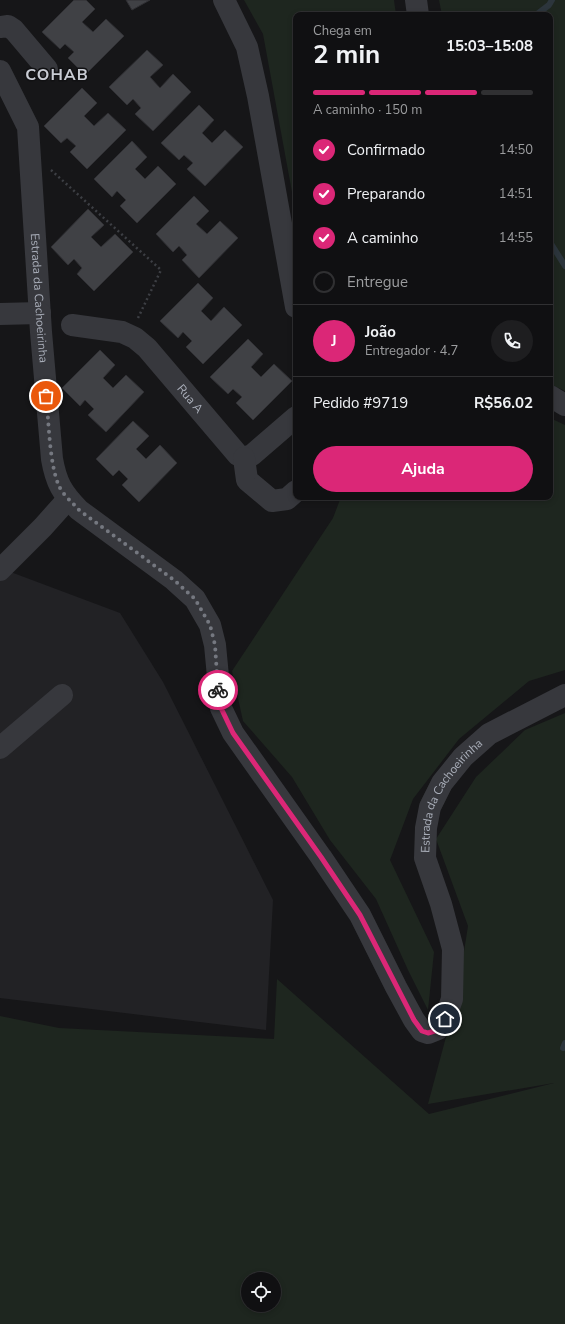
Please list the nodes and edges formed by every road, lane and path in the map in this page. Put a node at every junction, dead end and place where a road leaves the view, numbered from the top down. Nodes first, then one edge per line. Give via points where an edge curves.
1 (224, 0) edge
2 (416, 0) edge
3 (418, 12) edge
4 (0, 27) edge
5 (47, 69) dead end
6 (0, 70) edge
7 (30, 152) junction
8 (293, 290) edge
9 (40, 313) junction
10 (0, 314) edge
11 (72, 325) dead end
12 (130, 335) junction
13 (553, 398) edge
14 (565, 405) edge
15 (293, 420) edge
16 (244, 458) junction
17 (293, 494) edge
18 (68, 499) junction
19 (0, 570) edge
20 (62, 695) dead end
21 (565, 695) edge
22 (0, 748) edge

1 - 8 street via 247,47
2 - 3 street
4 - 5 street via 8,26 14,30
6 - 7 street, Estrada da Cachoeirinha via 28,127
7 - 9 street, Estrada da Cachoeirinha
7 - 12 path via 161,270
9 - 10 street
9 - 18 street, Estrada da Cachoeirinha via 52,459 59,487
11 - 12 street, Rua A via 110,329
12 - 16 street, Rua A via 147,348 238,455
13 - 14 street
15 - 16 street via 252,455
16 - 17 street via 247,480 272,501 287,499
18 - 19 street
18 - 21 street, Estrada da Cachoeirinha via 195,599 210,625 215,645 221,708 233,733 360,915 396,987 422,1031 428,1033 438,1030 452,999 453,949 425,858 430,807 442,783 463,757 489,734
20 - 22 street

